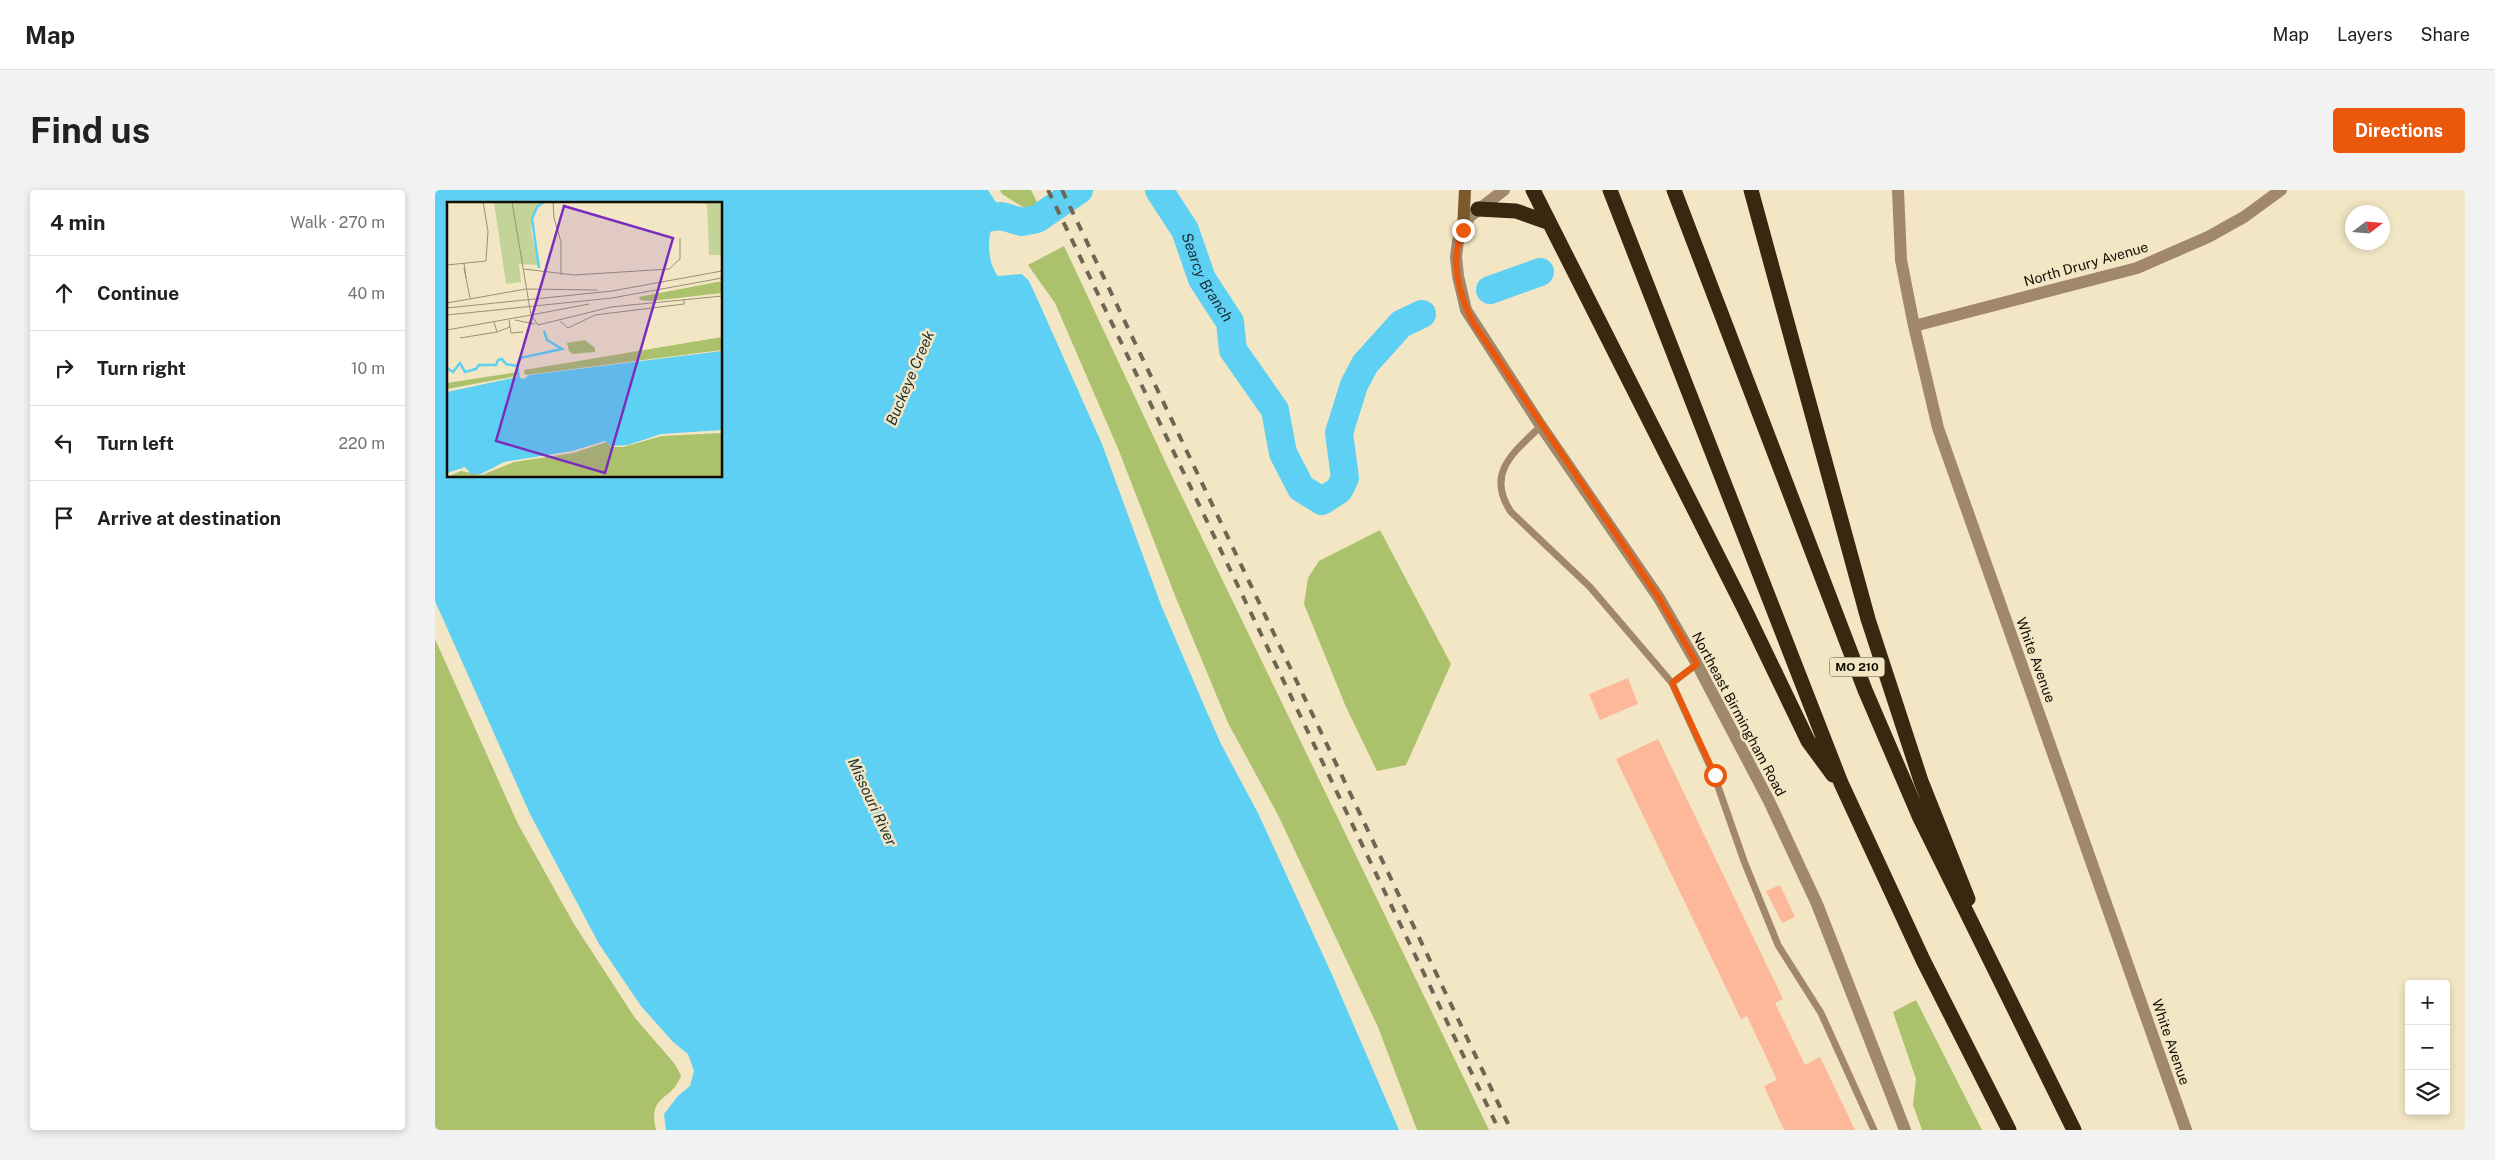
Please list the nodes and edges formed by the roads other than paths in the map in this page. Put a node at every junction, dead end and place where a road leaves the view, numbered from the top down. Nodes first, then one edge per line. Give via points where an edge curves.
1 (1465, 190) edge
2 (1504, 190) edge
3 (1533, 190) edge
4 (1610, 190) edge
5 (1674, 190) edge
6 (1751, 190) edge
7 (1898, 190) edge
8 (2281, 190) edge
9 (1478, 209) junction
10 (1547, 222) junction
11 (1463, 230) junction
12 (1914, 326) junction
13 (1541, 426) junction
14 (1697, 664) junction
15 (1672, 683) junction
16 (1841, 783) junction
17 (1980, 943) junction
18 (1874, 1130) edge
19 (1905, 1130) edge
20 (2009, 1130) edge
21 (2074, 1130) edge
22 (2186, 1130) edge

1 - 11 main road
2 - 9 street, Northeast Birmingham Road
3 - 10 highway
4 - 16 highway
5 - 17 highway, MO 210 via 1865,690 1920,818
6 - 17 highway via 1868,619 1921,781 1959,873
7 - 12 street, White Avenue via 1901,260
8 - 12 street, North Drury Avenue via 2244,217 2208,237 2137,268
9 - 10 highway via 1516,211
9 - 11 street, Northeast Birmingham Road via 1469,217
10 - 16 highway via 1635,391 1808,741
11 - 13 street, Northeast Birmingham Road via 1456,257 1461,294 1467,310
12 - 22 street, White Avenue via 1938,428 1969,520 2094,863
13 - 14 street, Northeast Birmingham Road via 1659,598
13 - 15 lane via 1519,447 1500,476 1500,491 1505,503 1590,586
14 - 15 lane
14 - 19 street, Northeast Birmingham Road via 1769,801 1817,904
15 - 18 lane via 1715,775 1744,861 1778,945 1821,1013
16 - 20 highway via 1923,960
17 - 21 highway, MO 210

